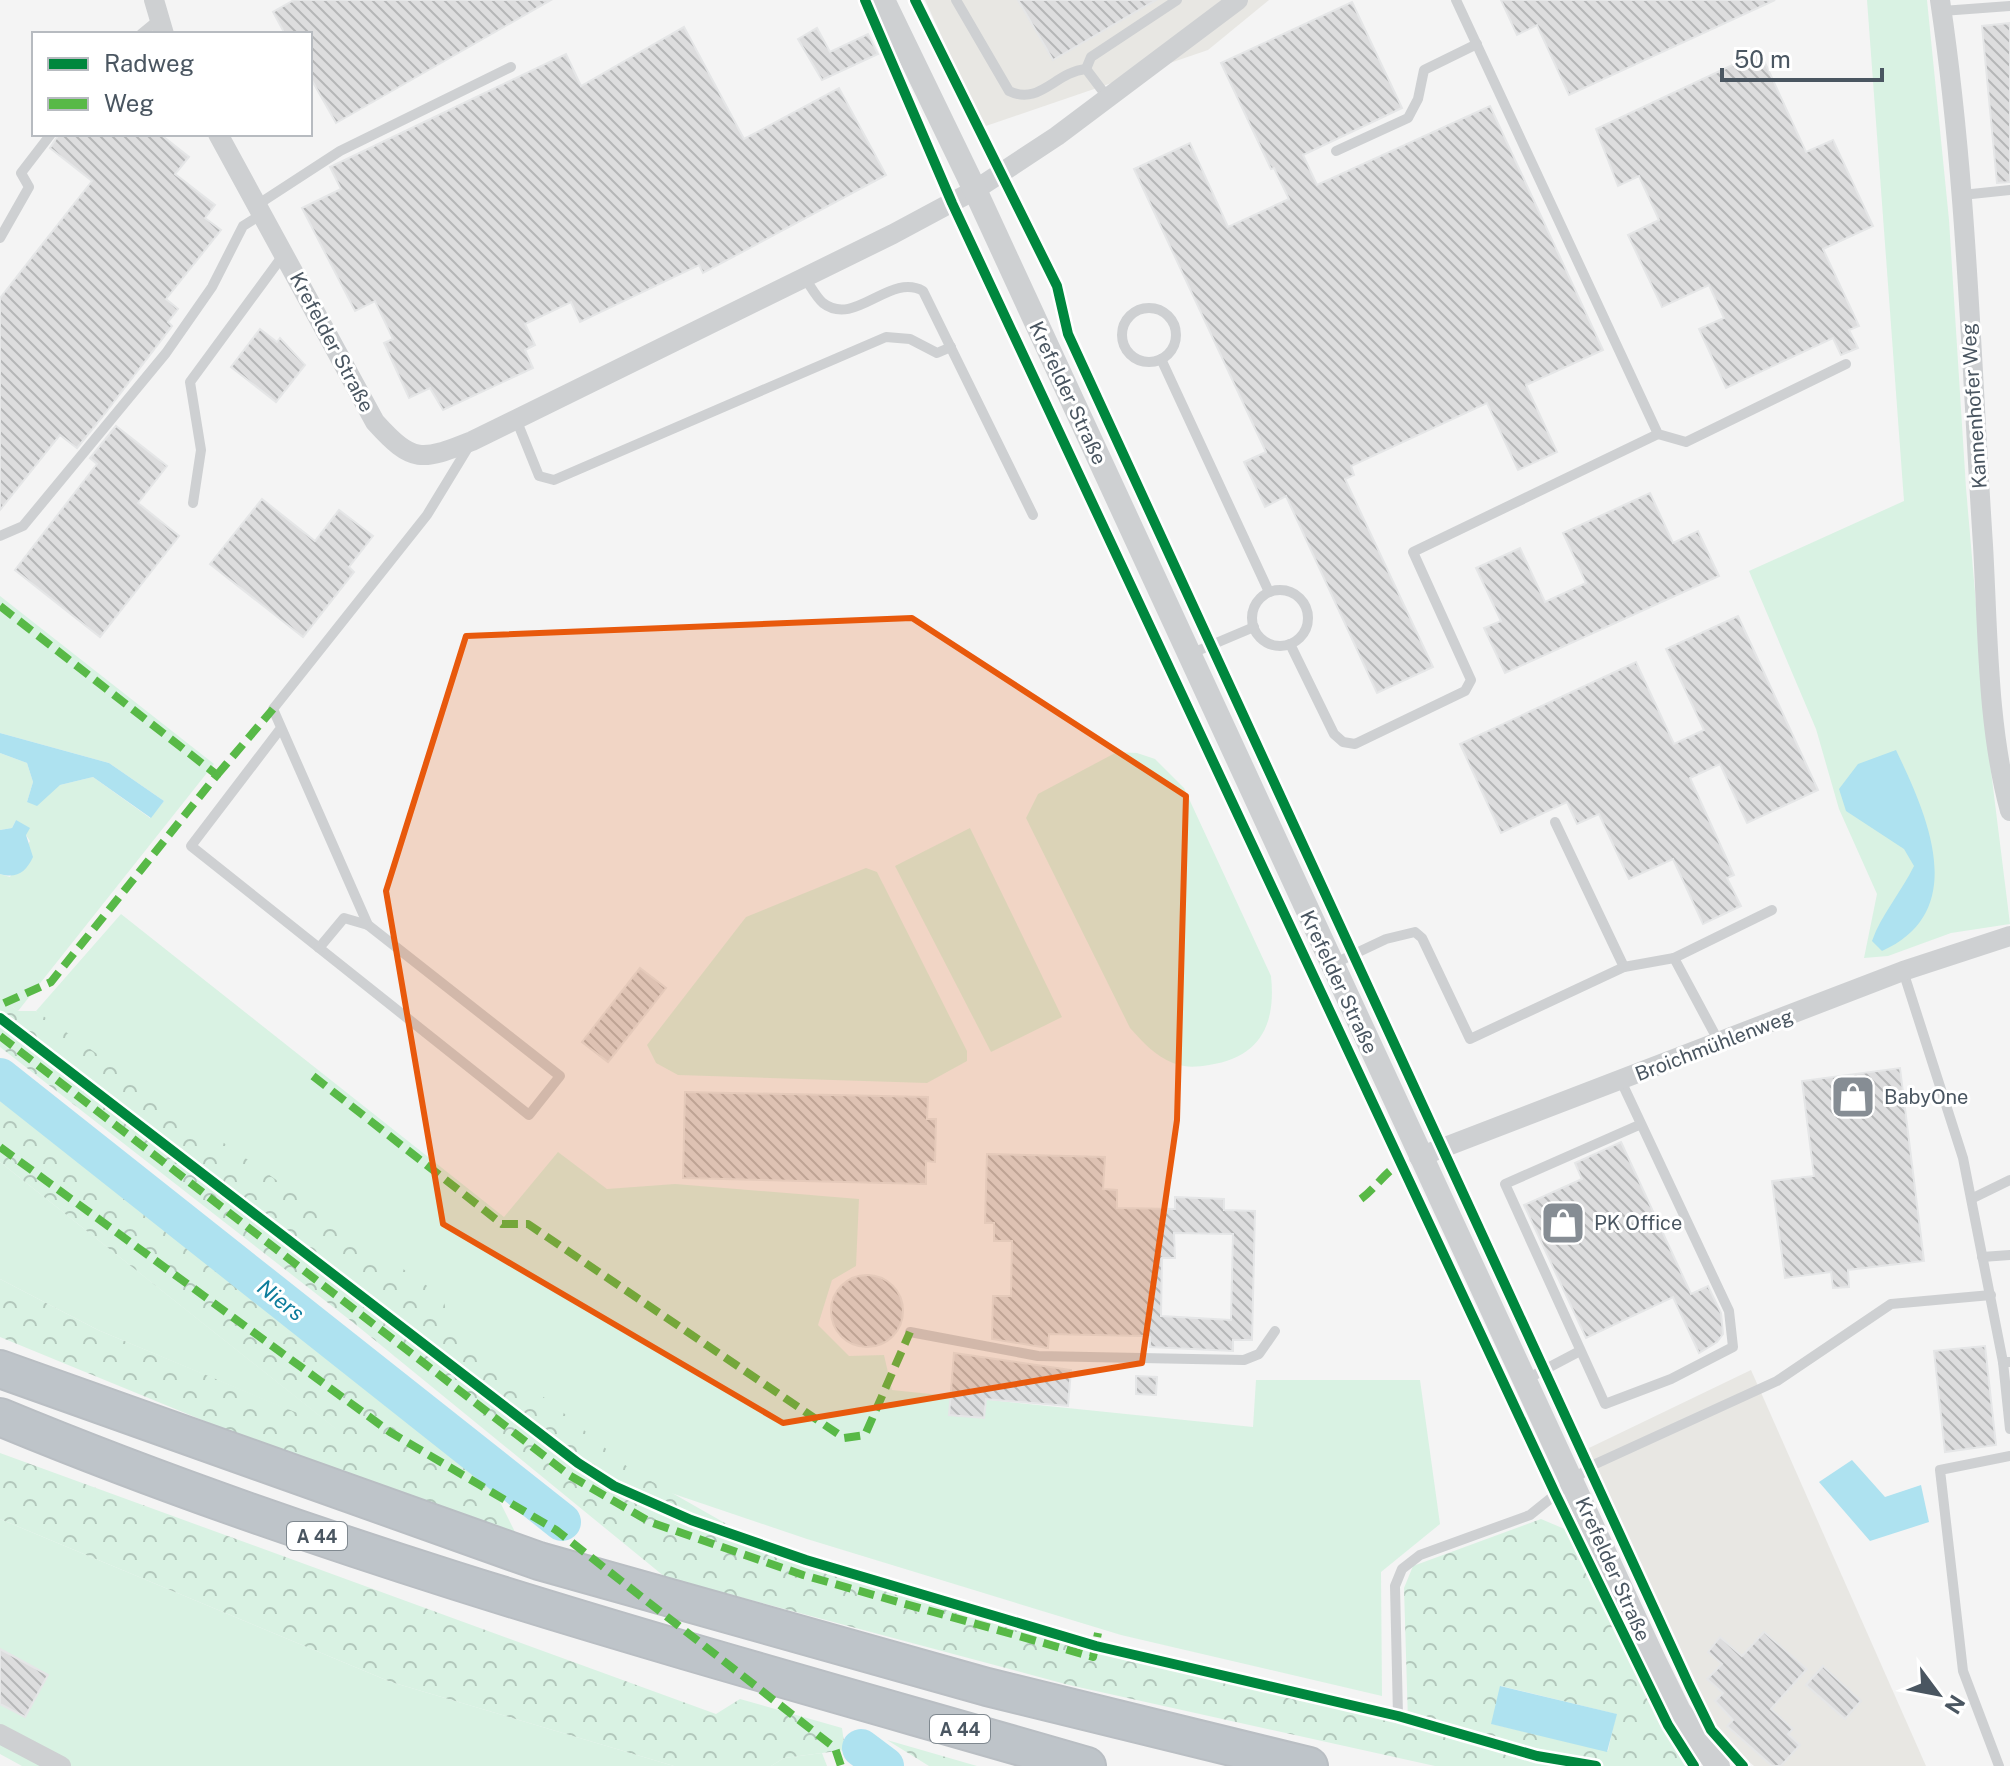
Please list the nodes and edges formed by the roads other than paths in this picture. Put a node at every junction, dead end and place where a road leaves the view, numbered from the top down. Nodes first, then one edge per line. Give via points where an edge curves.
1 (883, 0) edge
2 (956, 0) edge
3 (1177, 0) edge
4 (1238, 0) edge
5 (1456, 0) edge
6 (1941, 6) edge
7 (2010, 6) edge
8 (159, 18) edge
9 (143, 32) edge
10 (1477, 44) junction
11 (511, 67) dead end
12 (1086, 69) junction
13 (1108, 98) junction
14 (49, 136) edge
15 (219, 136) edge
16 (1336, 151) dead end
17 (975, 190) junction
18 (2010, 190) edge
19 (1962, 195) junction
20 (260, 210) junction
21 (0, 238) edge
22 (284, 254) junction
23 (804, 277) junction
24 (951, 347) junction
25 (1161, 359) junction
26 (1846, 364) dead end
27 (516, 419) junction
28 (1658, 434) junction
29 (472, 441) junction
30 (193, 503) dead end
31 (1033, 515) dead end
32 (0, 536) edge
33 (1269, 592) junction
34 (1254, 627) junction
35 (1290, 644) junction
36 (1188, 654) junction
37 (281, 728) junction
38 (2010, 811) edge
39 (1555, 822) dead end
40 (1772, 910) dead end
41 (368, 925) junction
42 (2010, 936) edge
43 (319, 948) junction
44 (1674, 958) junction
45 (1331, 965) junction
46 (1624, 967) junction
47 (1903, 971) junction
48 (1720, 1043) junction
49 (1621, 1081) junction
50 (1639, 1125) junction
51 (1419, 1157) junction
52 (2010, 1180) edge
53 (1973, 1198) junction
54 (2010, 1255) edge
55 (1982, 1257) junction
56 (1991, 1295) junction
57 (1275, 1331) dead end
58 (910, 1332) dead end
59 (1580, 1351) junction
60 (0, 1362) edge
61 (2006, 1362) edge
62 (0, 1369) edge
63 (1525, 1380) junction
64 (41, 1387) junction
65 (0, 1417) edge
66 (2010, 1429) edge
67 (2010, 1456) edge
68 (1572, 1480) junction
69 (1398, 1716) dead end
70 (0, 1734) edge
71 (61, 1766) edge
72 (1087, 1766) edge
73 (1309, 1766) edge
74 (1718, 1766) edge
75 (1999, 1766) edge

1 - 17 street, Krefelder Straße
2 - 12 lane via 1009,91 1023,98 1038,94 1070,70
3 - 12 lane via 1091,57
4 - 13 street, Krefelder Straße
5 - 10 lane
6 - 7 lane
6 - 19 street, Kannenhofer Weg
8 - 9 lane
10 - 16 lane via 1424,70 1408,118
10 - 28 lane
11 - 20 lane via 340,151
12 - 13 lane
13 - 17 street, Krefelder Straße
14 - 21 lane via 21,173 29,187
15 - 20 street, Krefelder Straße
17 - 23 street, Krefelder Straße
17 - 36 street, Krefelder Straße
18 - 19 lane
19 - 38 street, Kannenhofer Weg via 1991,666
20 - 22 street, Krefelder Straße
20 - 32 lane via 243,226 212,287 166,353 23,526
22 - 29 street, Krefelder Straße via 375,422 400,449 430,457
22 - 30 lane via 190,382 201,450
23 - 24 lane via 823,303 838,309 914,286 923,291
23 - 27 street, Krefelder Straße
24 - 27 lane via 937,353 910,339 886,337 554,480 539,476
24 - 31 lane
25 - 25 lane via 1174,346 1175,327 1156,308 1138,310 1125,322 1124,347 1136,359
25 - 33 lane
26 - 28 lane via 1686,442
27 - 29 street, Krefelder Straße
28 - 35 lane via 1413,552 1471,680 1465,691 1355,744 1343,742 1334,734
29 - 37 lane via 427,515 273,709
33 - 34 lane via 1253,611
33 - 35 lane via 1286,591 1306,607 1304,632
34 - 35 lane via 1273,645
34 - 36 lane
36 - 45 street, Krefelder Straße
37 - 41 lane
37 - 43 lane via 191,846
39 - 46 lane
40 - 44 lane
41 - 43 lane via 344,918
41 - 43 lane via 560,1076 529,1115
42 - 47 street, Broichmühlenweg
44 - 46 lane
44 - 48 lane
45 - 46 lane via 1386,939 1415,932 1470,1039
45 - 51 street, Krefelder Straße
47 - 48 street, Broichmühlenweg
47 - 53 lane
48 - 49 street, Broichmühlenweg
49 - 50 lane
49 - 51 street, Broichmühlenweg
50 - 59 lane via 1505,1184
50 - 59 lane via 1729,1311 1733,1347 1671,1379 1605,1404
51 - 63 street, Krefelder Straße
52 - 53 lane
53 - 55 lane
54 - 55 lane
55 - 56 lane
56 - 61 lane
56 - 68 lane via 1891,1304 1777,1381 1591,1466
57 - 58 lane via 1259,1354 1244,1360 1038,1356
59 - 63 lane
60 - 64 highway
61 - 66 lane
62 - 64 highway, A 44
63 - 68 street, Krefelder Straße
64 - 73 highway, A 44 via 539,1561 972,1683
65 - 72 highway, A 44 via 343,1545 640,1639
67 - 75 lane via 1940,1470 1963,1671
68 - 69 lane via 1530,1515 1420,1555 1402,1569 1395,1586
68 - 74 street, Krefelder Straße via 1679,1711
70 - 71 street

